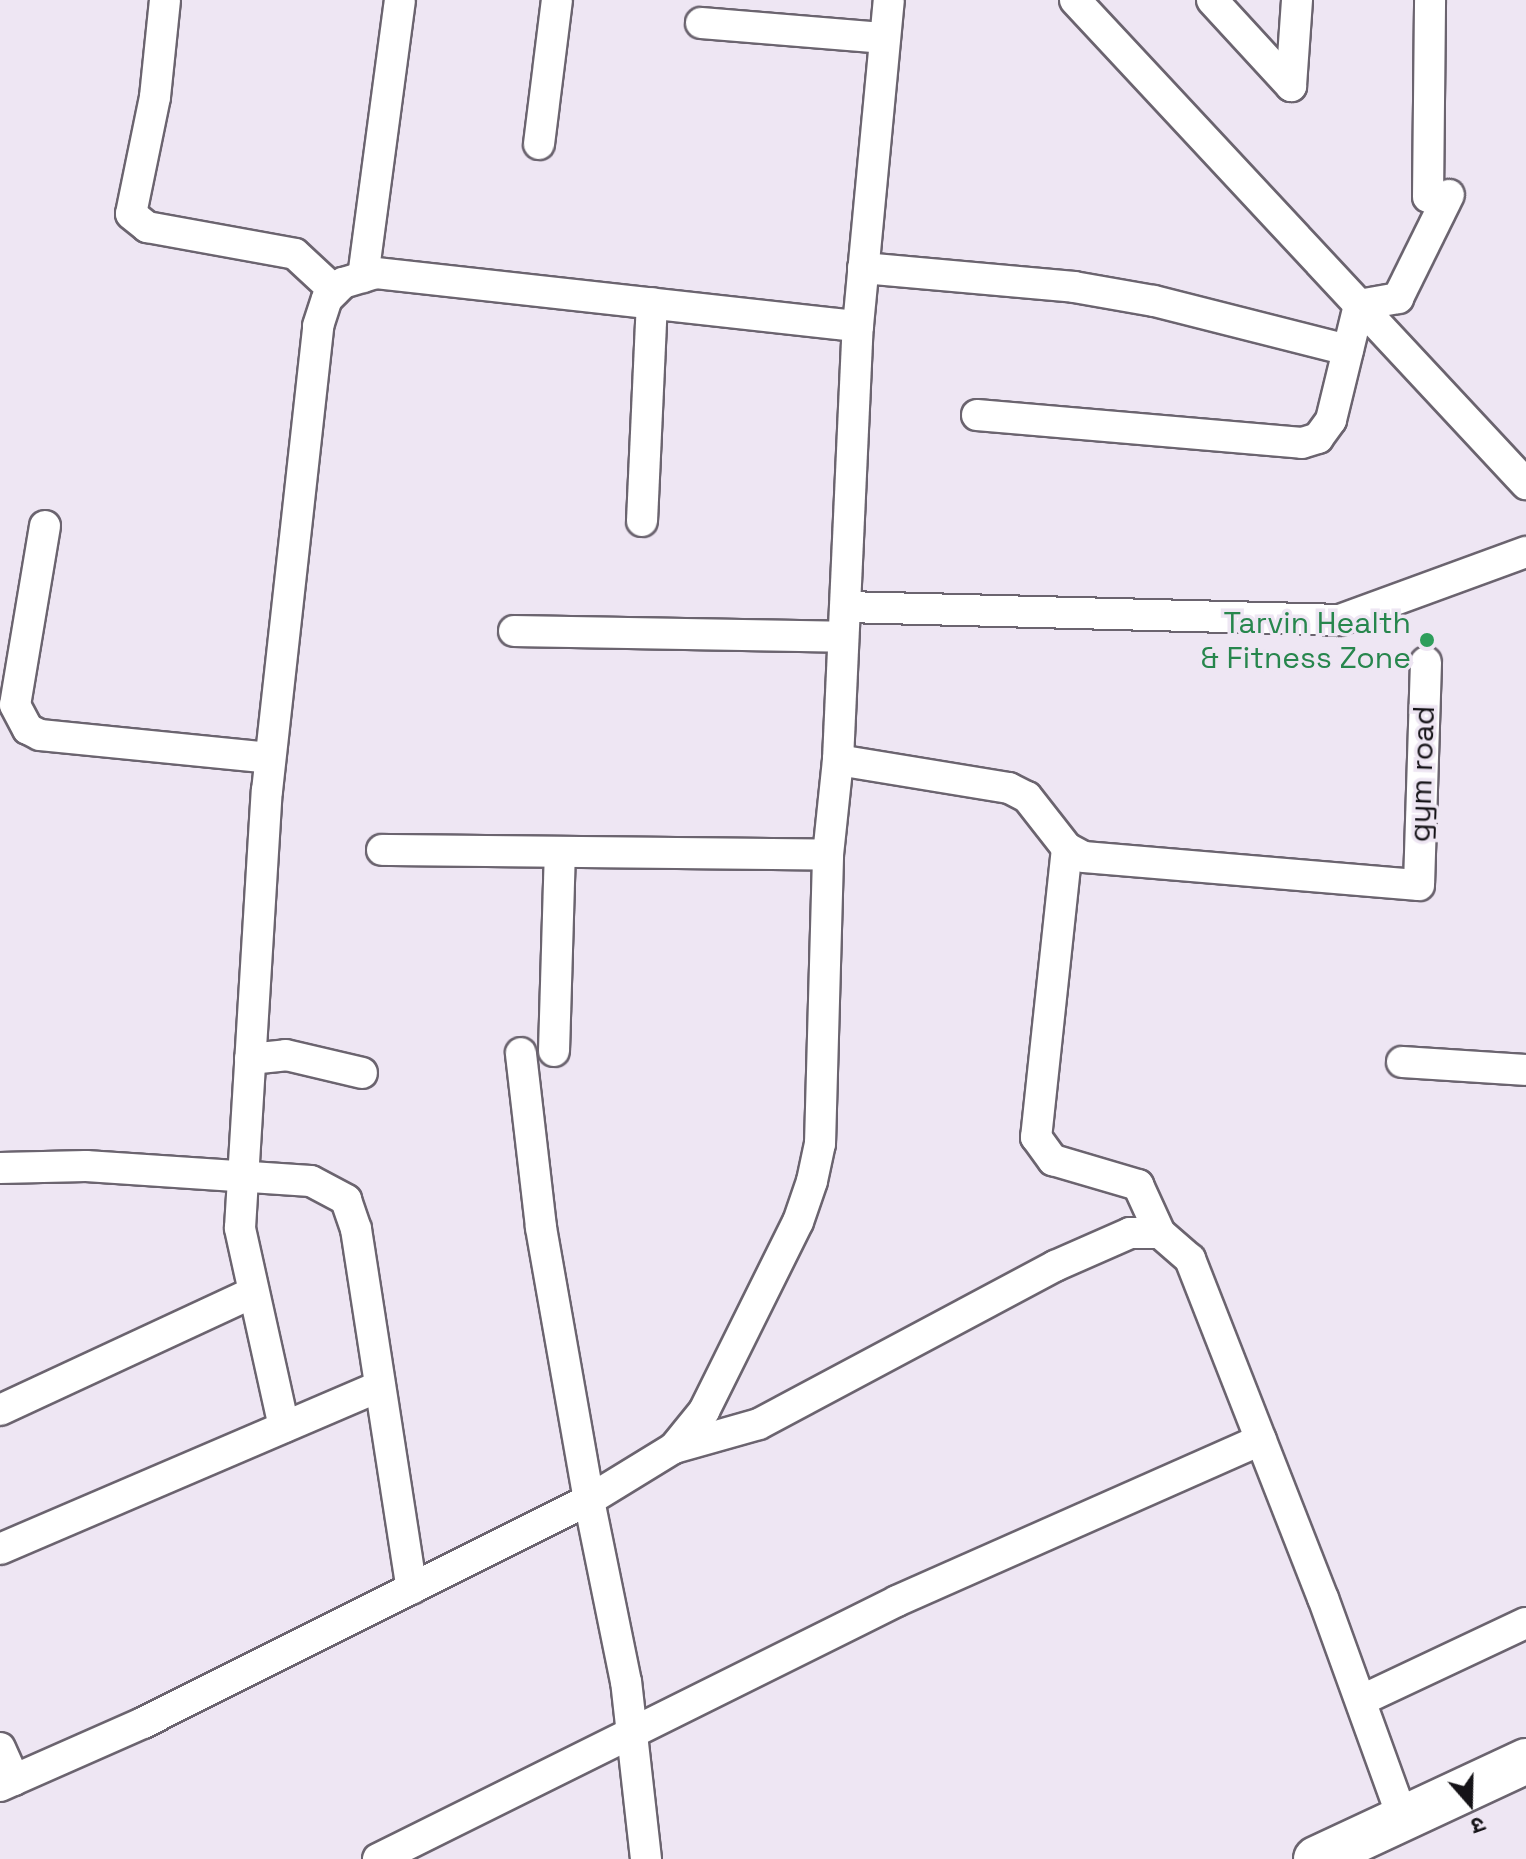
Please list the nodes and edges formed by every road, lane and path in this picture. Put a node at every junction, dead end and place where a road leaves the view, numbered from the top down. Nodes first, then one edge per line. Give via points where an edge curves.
1 (165, 0) edge
2 (400, 0) edge
3 (557, 0) edge
4 (889, 0) edge
5 (1075, 0) edge
6 (1212, 0) edge
7 (1297, 0) edge
8 (1430, 0) edge
9 (701, 23) dead end
10 (882, 38) junction
11 (539, 144) dead end
12 (863, 268) junction
13 (363, 277) junction
14 (335, 291) junction
15 (652, 303) junction
16 (1359, 305) junction
17 (858, 326) junction
18 (1348, 350) junction
19 (977, 415) dead end
20 (1526, 484) edge
21 (642, 521) dead end
22 (45, 526) dead end
23 (1526, 552) edge
24 (844, 622) junction
25 (514, 631) dead end
26 (1426, 662) dead end
27 (270, 758) junction
28 (838, 760) junction
29 (1067, 848) junction
30 (382, 850) dead end
31 (560, 852) junction
32 (828, 855) junction
33 (554, 1051) dead end
34 (521, 1053) dead end
35 (250, 1059) junction
36 (1402, 1062) dead end
37 (1526, 1070) edge
38 (362, 1073) dead end
39 (0, 1168) edge
40 (242, 1176) junction
41 (1160, 1233) junction
42 (252, 1293) junction
43 (380, 1386) junction
44 (0, 1410) edge
45 (284, 1427) junction
46 (1261, 1440) junction
47 (674, 1448) junction
48 (589, 1500) junction
49 (0, 1549) edge
50 (412, 1589) junction
51 (1526, 1623) edge
52 (1362, 1700) junction
53 (632, 1733) junction
54 (0, 1748) edge
55 (1526, 1761) edge
56 (7, 1783) edge
57 (1403, 1819) junction
58 (378, 1859) edge
59 (646, 1859) edge
60 (1316, 1859) edge

1 - 14 street via 155,97 131,214 147,227 295,254
2 - 13 street
3 - 11 street
4 - 10 street
5 - 16 street
6 - 7 street via 1291,86
8 - 16 street via 1438,196 1398,298
9 - 10 street
10 - 12 street
12 - 17 street
12 - 18 street via 1074,287
13 - 14 street
13 - 15 street via 376,273
14 - 27 street via 318,326
15 - 17 street
15 - 21 street
16 - 18 street
16 - 20 street
17 - 24 street
18 - 19 street via 1331,420 1318,438 1302,443
22 - 27 street via 15,705 28,729 40,735
23 - 24 street via 1340,620
24 - 25 street
24 - 28 street
26 - 29 street, gym road via 1419,885 1084,857
27 - 35 street
28 - 29 street via 1009,788 1027,797
28 - 32 street
29 - 41 street via 1036,1137 1053,1160 1138,1185
30 - 31 street
31 - 32 street
31 - 33 street
32 - 47 street via 820,1144 812,1181 798,1222 704,1411
34 - 48 street via 541,1227
35 - 38 street via 286,1055
35 - 40 street
36 - 37 street
39 - 40 street via 86,1166
40 - 42 street via 240,1228
40 - 43 street via 311,1181 346,1200 356,1229
41 - 46 street via 1179,1244 1190,1259
41 - 47 street via 1130,1233 1055,1266 759,1424
42 - 44 street
42 - 45 street
43 - 45 street
43 - 50 street
45 - 49 street
46 - 52 street
46 - 53 street via 897,1601
47 - 48 street
48 - 50 street
48 - 53 street
50 - 56 street via 143,1723
51 - 52 street
52 - 57 street
53 - 58 street
53 - 59 street
54 - 56 street
55 - 57 highway
57 - 60 highway

